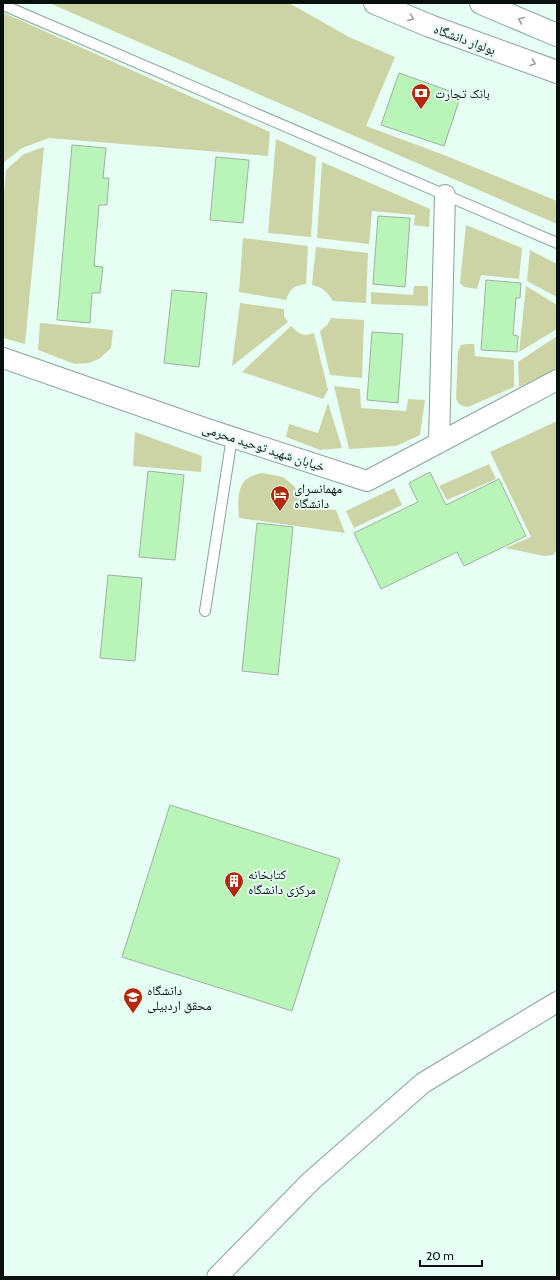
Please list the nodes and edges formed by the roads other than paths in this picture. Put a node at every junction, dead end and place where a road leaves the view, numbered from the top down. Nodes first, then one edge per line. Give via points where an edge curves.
1 (375, 3) edge
2 (481, 3) edge
3 (3, 5) edge
4 (557, 35) edge
5 (557, 72) edge
6 (445, 195) junction
7 (557, 243) edge
8 (3, 358) edge
9 (557, 380) edge
10 (232, 437) junction
11 (439, 443) junction
12 (205, 611) dead end
13 (557, 1002) edge
14 (217, 1277) edge

1 -> 5 main road, بولوار دانشگاه via 430,26
4 -> 2 main road
3 - 6 lane
6 - 7 lane
6 - 11 street
8 - 10 street, خیابان شهید توحید محرمی
9 - 11 street, خیابان شهید توحید محرمی
10 - 11 street, خیابان شهید توحید محرمی via 367,481
10 - 12 lane
13 - 14 street via 423,1083 311,1181

